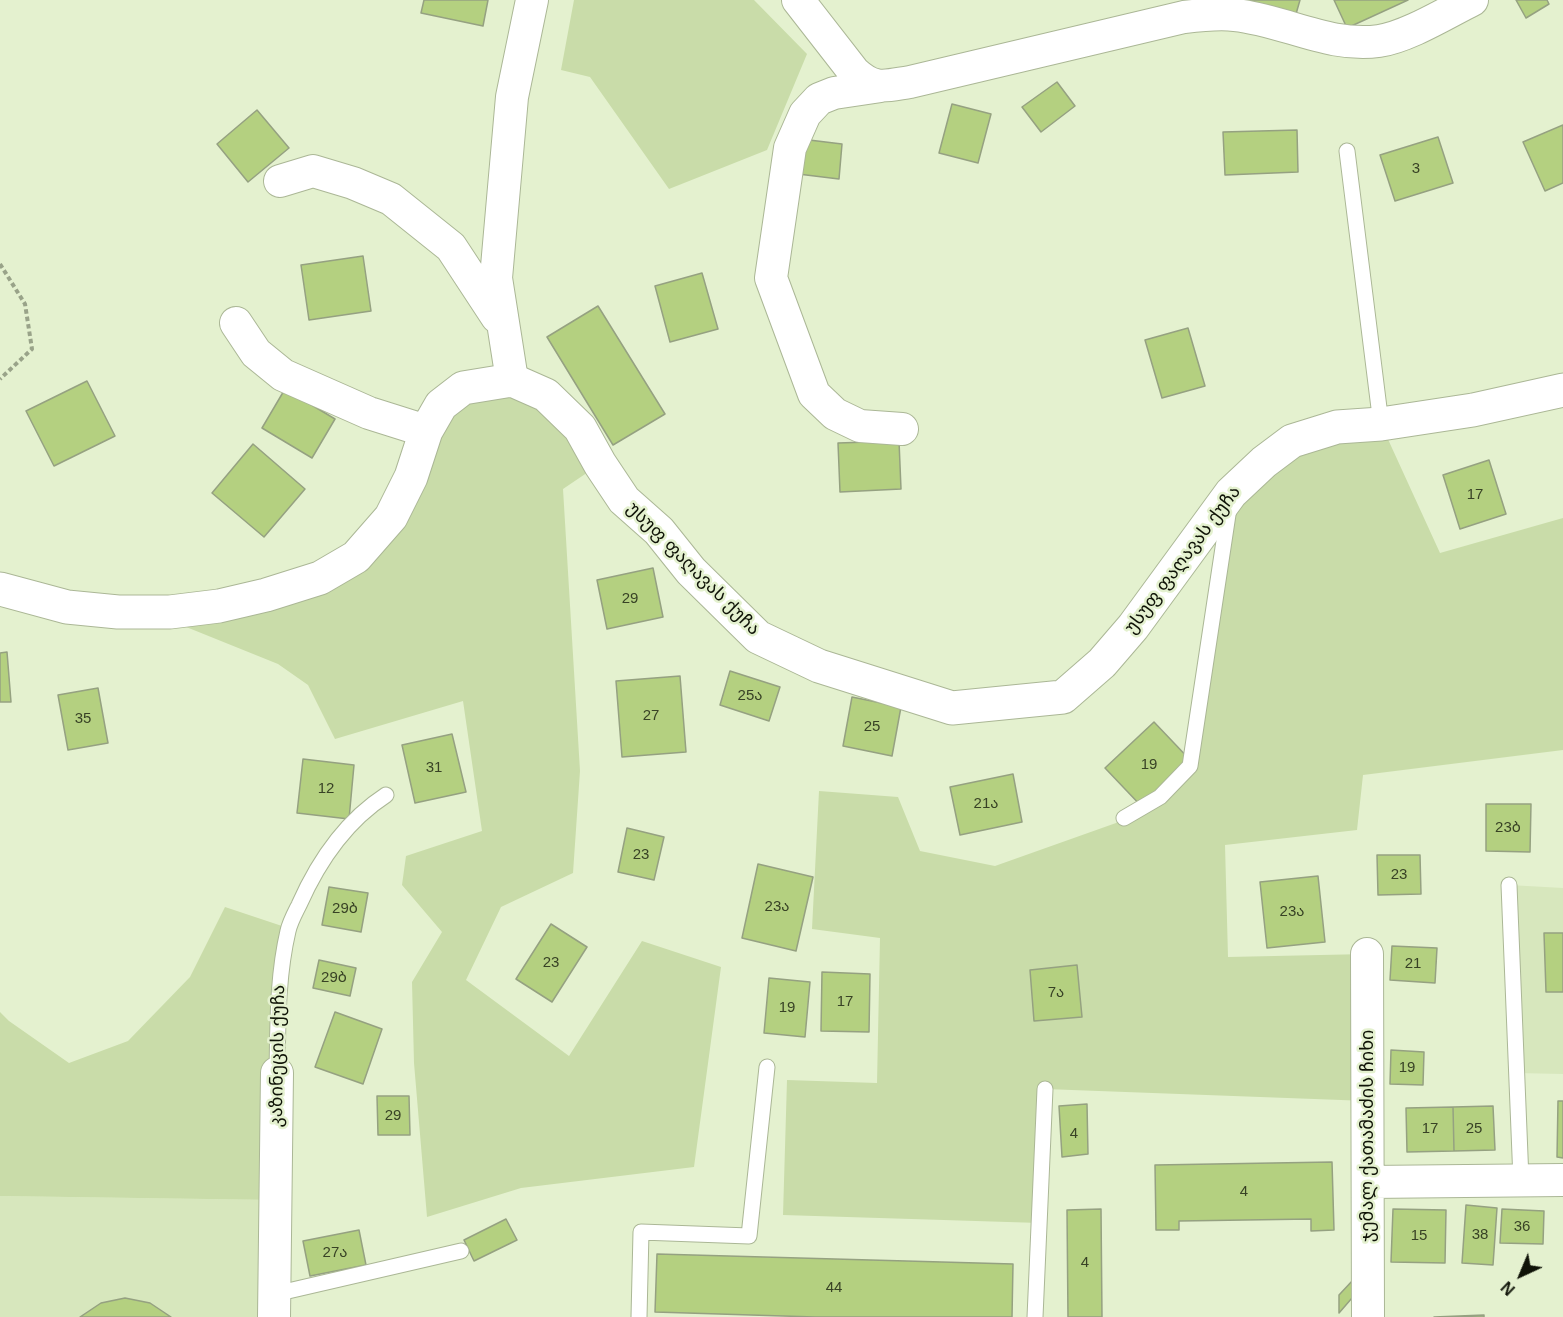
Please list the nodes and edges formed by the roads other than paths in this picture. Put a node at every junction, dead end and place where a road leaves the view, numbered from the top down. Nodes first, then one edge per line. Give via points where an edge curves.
1 (532, 0) edge
2 (798, 0) edge
3 (1472, 0) edge
4 (881, 86) junction
5 (1347, 151) dead end
6 (280, 181) dead end
7 (236, 323) dead end
8 (504, 327) junction
9 (512, 380) junction
10 (1563, 390) edge
11 (1381, 424) junction
12 (902, 429) dead end
13 (426, 431) junction
14 (1231, 493) junction
15 (0, 589) edge
16 (386, 795) dead end
17 (1124, 818) dead end
18 (1509, 885) dead end
19 (1367, 954) dead end
20 (767, 1067) dead end
21 (277, 1073) joint
22 (1045, 1089) dead end
23 (1521, 1180) junction
24 (1563, 1180) edge
25 (1369, 1182) junction
26 (461, 1251) dead end
27 (274, 1305) edge
28 (639, 1317) edge
29 (1035, 1317) edge
30 (1368, 1317) edge

1 - 8 street via 512,97 496,278
2 - 4 street via 854,72 866,82
3 - 4 street via 1381,41 1337,40 1252,18 1206,15
4 - 12 street via 834,93 819,99 805,114 789,148 771,278 814,394 835,414 860,426
5 - 11 lane
6 - 8 street via 313,171 391,199 451,247
7 - 13 street via 256,353 283,375 369,413
8 - 9 street
9 - 13 street via 463,388 441,405
9 - 14 street, უსუფ ფაღავას ქუჩა via 546,395 580,428 624,500 659,531 691,571 758,637 819,666 952,708 1063,697 1102,663 1133,627
10 - 11 street, უსუფ ფაღავას ქუჩა via 1473,410
11 - 14 street, უსუფ ფაღავას ქუჩა via 1337,427 1292,441
13 - 15 street via 411,477 391,517 356,557 320,578 219,606 170,612 66,607
14 - 17 lane via 1190,765 1160,796
16 - 21 lane, კაზინეცის ქუჩა via 372,804 321,862 288,928 278,991
18 - 23 lane
19 - 25 street, ჯემალ ქათამაძის ჩიხი
20 - 28 lane via 749,1236 641,1232
21 - 27 street, კაზინეცის ქუჩა
22 - 29 lane
23 - 24 street
23 - 25 street
25 - 30 street, ჯემალ ქათამაძის ჩიხი
26 - 27 lane

